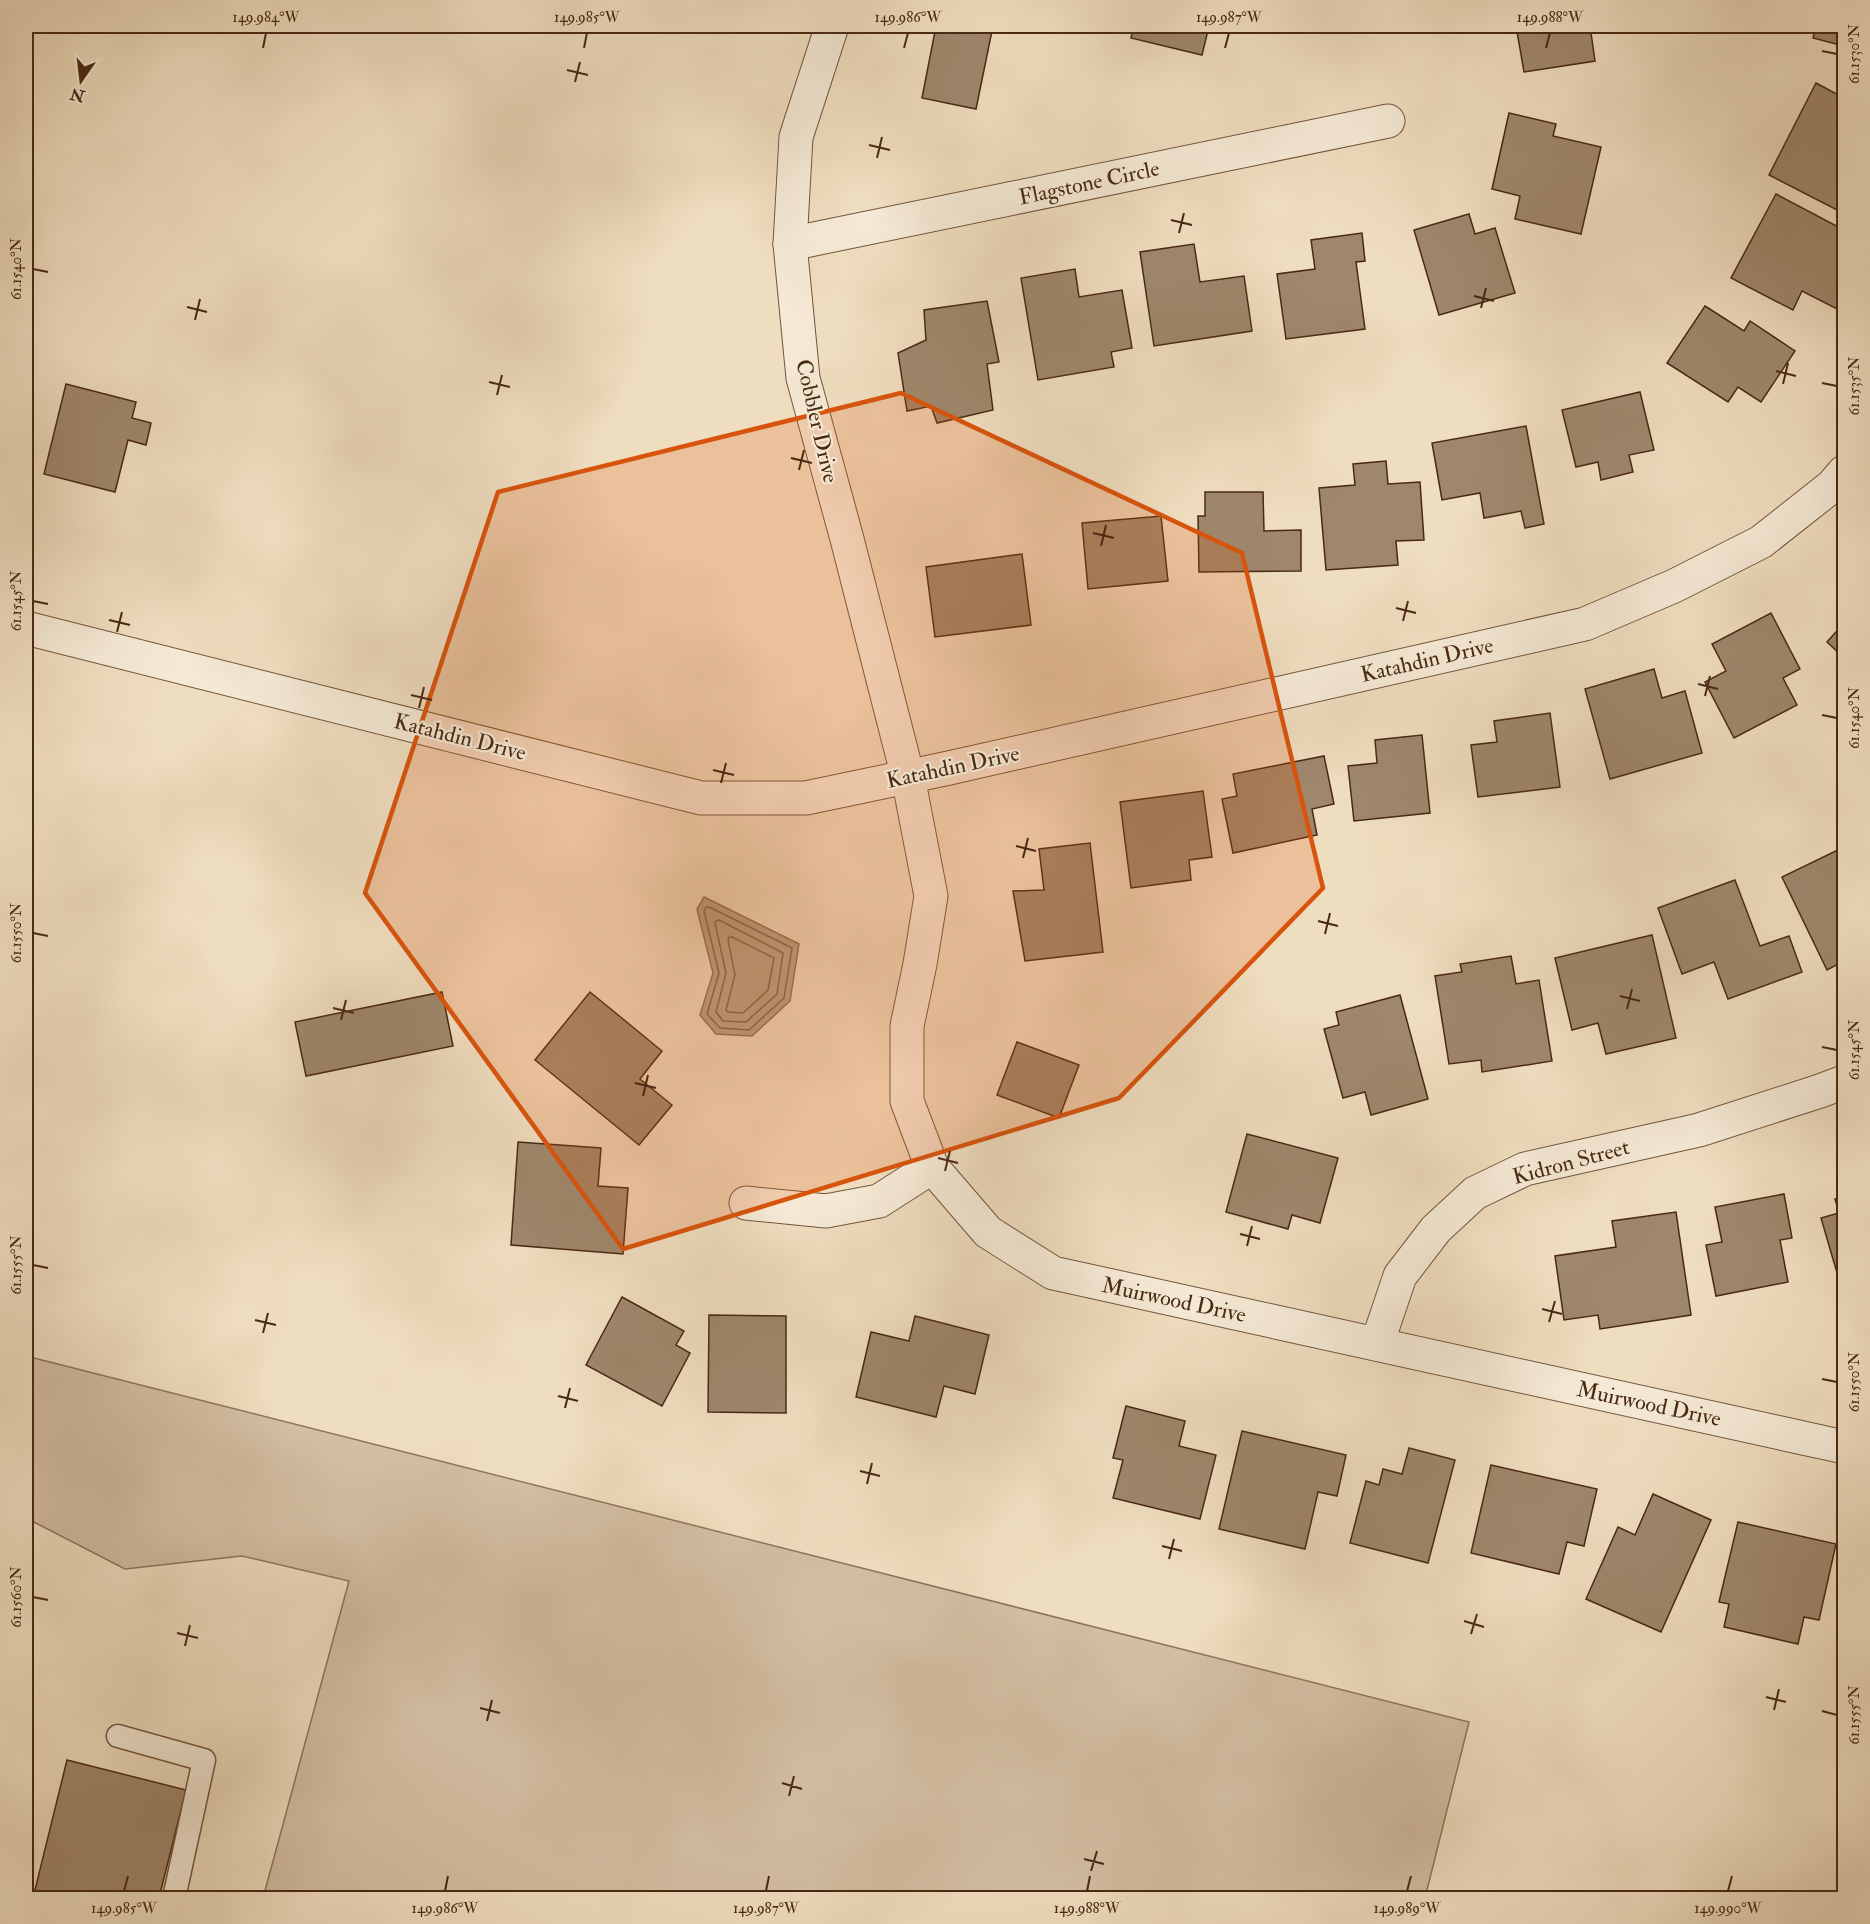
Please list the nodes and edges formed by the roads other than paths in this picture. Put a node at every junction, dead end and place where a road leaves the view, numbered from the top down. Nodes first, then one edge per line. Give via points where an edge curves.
1 (832, 26) edge
2 (1388, 121) dead end
3 (790, 244) junction
4 (1845, 472) edge
5 (26, 628) edge
6 (908, 777) junction
7 (1845, 1082) edge
8 (932, 1167) junction
9 (746, 1203) dead end
10 (1377, 1344) junction
11 (1845, 1447) edge
12 (118, 1736) dead end
13 (174, 1899) edge

1 - 3 street, Cobbler Drive via 796,137
2 - 3 street, Flagstone Circle
3 - 6 street, Cobbler Drive via 803,378
4 - 6 street, Katahdin Drive via 1833,486 1761,542 1674,586 1585,624
5 - 6 street, Katahdin Drive via 701,798 806,798
6 - 8 street, Muirwood Drive via 931,896 906,1026 907,1101
7 - 10 street, Kidron Street via 1699,1130 1526,1169 1475,1192 1436,1229 1400,1276
8 - 9 street via 879,1201 826,1211
8 - 10 street, Muirwood Drive via 988,1232 1053,1274
10 - 11 street, Muirwood Drive
12 - 13 lane via 204,1760

